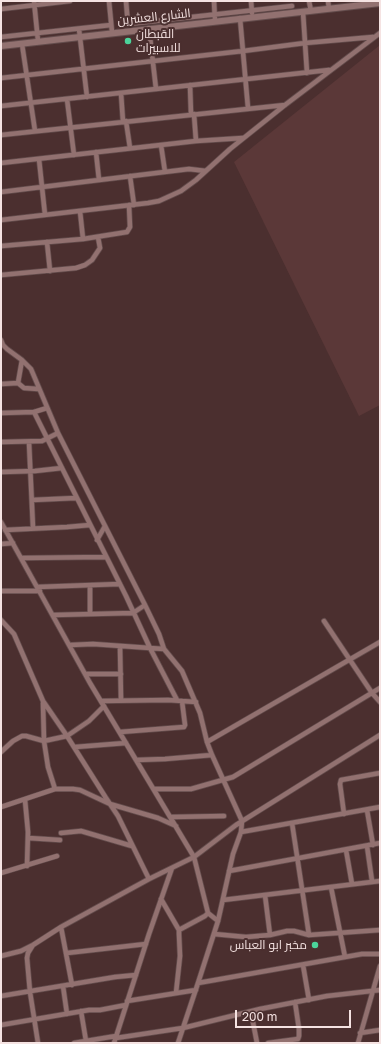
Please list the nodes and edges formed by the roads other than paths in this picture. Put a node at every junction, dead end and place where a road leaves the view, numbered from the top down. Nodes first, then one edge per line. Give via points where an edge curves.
1 (70, 1) edge
2 (109, 1) edge
3 (126, 1) edge
4 (214, 1) edge
5 (251, 1) edge
6 (309, 1) edge
7 (328, 1) edge
8 (34, 3) edge
9 (292, 3) edge
10 (380, 3) edge
11 (1, 9) edge
12 (329, 9) junction
13 (311, 11) junction
14 (302, 12) junction
15 (293, 13) junction
16 (215, 14) junction
17 (252, 14) junction
18 (182, 18) junction
19 (240, 18) junction
20 (215, 21) junction
21 (128, 24) junction
22 (111, 25) junction
23 (183, 25) junction
24 (79, 28) junction
25 (149, 28) junction
26 (129, 31) junction
27 (112, 32) junction
28 (37, 33) junction
29 (380, 33) edge
30 (375, 36) junction
31 (1, 37) edge
32 (80, 37) junction
33 (38, 42) junction
34 (306, 43) junction
35 (22, 44) junction
36 (1, 46) edge
37 (243, 51) junction
38 (153, 60) junction
39 (84, 68) junction
40 (330, 70) junction
41 (307, 72) junction
42 (27, 74) junction
43 (1, 78) edge
44 (245, 79) junction
45 (190, 85) junction
46 (156, 89) junction
47 (121, 93) junction
48 (87, 97) junction
49 (66, 99) junction
50 (30, 103) junction
51 (285, 105) junction
52 (1, 106) edge
53 (248, 108) junction
54 (192, 114) junction
55 (125, 122) junction
56 (70, 128) junction
57 (35, 131) junction
58 (1, 135) edge
59 (243, 138) junction
60 (196, 141) junction
61 (161, 145) junction
62 (130, 148) junction
63 (96, 152) junction
64 (74, 155) junction
65 (39, 158) junction
66 (1, 163) edge
67 (206, 171) junction
68 (165, 172) junction
69 (130, 176) junction
70 (99, 180) junction
71 (41, 186) junction
72 (1, 192) edge
73 (131, 205) junction
74 (80, 211) junction
75 (45, 215) junction
76 (1, 220) edge
77 (98, 237) junction
78 (83, 238) junction
79 (47, 242) junction
80 (1, 246) edge
81 (50, 271) junction
82 (1, 275) edge
83 (1, 340) edge
84 (22, 360) junction
85 (18, 383) junction
86 (1, 384) edge
87 (38, 389) junction
88 (47, 408) junction
89 (34, 412) junction
90 (1, 413) edge
91 (58, 433) junction
92 (47, 440) junction
93 (1, 442) edge
94 (29, 442) junction
95 (62, 468) junction
96 (31, 471) junction
97 (1, 472) edge
98 (76, 498) junction
99 (32, 500) junction
100 (1, 522) edge
101 (90, 525) junction
102 (105, 526) junction
103 (33, 528) junction
104 (5, 530) junction
105 (97, 540) junction
106 (13, 543) junction
107 (1, 544) edge
108 (106, 557) junction
109 (22, 558) junction
110 (120, 584) junction
111 (90, 586) junction
112 (39, 589) junction
113 (1, 591) edge
114 (145, 605) junction
115 (133, 613) junction
116 (90, 614) junction
117 (53, 615) junction
118 (1, 620) edge
119 (324, 622) dead end
120 (380, 642) edge
121 (70, 645) junction
122 (120, 646) junction
123 (150, 648) junction
124 (164, 649) junction
125 (350, 660) junction
126 (85, 674) junction
127 (121, 674) junction
128 (380, 688) edge
129 (372, 693) junction
130 (121, 700) junction
131 (177, 700) junction
132 (101, 701) junction
133 (182, 701) junction
134 (43, 702) junction
135 (196, 702) junction
136 (380, 702) edge
137 (104, 706) junction
138 (120, 732) junction
139 (380, 734) edge
140 (67, 736) junction
141 (44, 741) junction
142 (207, 742) junction
143 (126, 744) junction
144 (75, 747) junction
145 (1, 752) edge
146 (212, 756) junction
147 (136, 760) junction
148 (380, 773) edge
149 (224, 780) junction
150 (55, 789) junction
151 (154, 789) junction
152 (25, 800) junction
153 (110, 804) junction
154 (1, 807) edge
155 (380, 807) edge
156 (367, 810) junction
157 (344, 814) junction
158 (224, 816) dead end
159 (171, 817) junction
160 (242, 821) junction
161 (292, 823) junction
162 (176, 826) junction
163 (240, 832) junction
164 (61, 833) dead end
165 (28, 838) junction
166 (60, 840) dead end
167 (380, 843) edge
168 (373, 845) junction
169 (132, 846) junction
170 (367, 846) junction
171 (346, 850) junction
172 (57, 856) dead end
173 (194, 858) junction
174 (296, 858) junction
175 (27, 866) junction
176 (172, 868) junction
177 (229, 871) junction
178 (1, 873) edge
179 (149, 879) junction
180 (372, 881) junction
181 (380, 881) edge
182 (352, 884) junction
183 (331, 887) junction
184 (301, 890) junction
185 (265, 896) junction
186 (160, 899) junction
187 (223, 900) junction
188 (208, 913) junction
189 (218, 921) junction
190 (61, 927) junction
191 (179, 930) junction
192 (380, 930) edge
193 (340, 932) junction
194 (214, 934) junction
195 (270, 935) junction
196 (309, 935) junction
197 (146, 944) junction
198 (33, 945) junction
199 (67, 953) junction
200 (380, 954) edge
201 (1, 956) edge
202 (345, 957) junction
203 (303, 965) junction
204 (380, 966) edge
205 (136, 975) junction
206 (198, 983) junction
207 (72, 984) junction
208 (63, 986) junction
209 (196, 990) junction
210 (380, 990) edge
211 (372, 991) junction
212 (30, 992) junction
213 (176, 993) junction
214 (1, 996) edge
215 (309, 1000) junction
216 (295, 1002) junction
217 (127, 1003) junction
218 (81, 1011) junction
219 (251, 1012) junction
220 (67, 1014) junction
221 (34, 1020) junction
222 (1, 1025) edge
223 (183, 1028) junction
224 (380, 1030) edge
225 (360, 1033) junction
226 (115, 1039) edge
227 (86, 1041) junction
228 (38, 1043) edge
229 (74, 1043) edge
230 (178, 1043) edge
231 (257, 1043) edge
232 (268, 1043) edge
233 (358, 1043) edge

1 - 8 street
2 - 22 street
3 - 21 street
4 - 16 street
5 - 17 street
6 - 13 street
7 - 12 street
8 - 11 street
8 - 28 street
9 - 15 street
9 - 17 street
10 - 12 street, الشارع العشرين
12 - 13 street, الشارع العشرين
13 - 14 street, الشارع العشرين
14 - 15 street, الشارع العشرين
14 - 34 street
15 - 17 street, الشارع العشرين
16 - 17 street
16 - 18 street
16 - 20 street
17 - 19 street, الشارع العشرين
18 - 21 street
18 - 23 street
19 - 20 street, الشارع العشرين
19 - 37 street
20 - 23 street, الشارع العشرين
21 - 26 street
22 - 24 street
22 - 27 street
23 - 25 street, الشارع العشرين
24 - 28 street
24 - 32 street
25 - 26 street, الشارع العشرين
25 - 38 street
26 - 27 street, الشارع العشرين
27 - 32 street, الشارع العشرين
28 - 31 street
28 - 33 street
29 - 30 street
30 - 34 street
30 - 40 street
32 - 33 street, الشارع العشرين
32 - 39 street
33 - 35 street, الشارع العشرين
34 - 37 street
34 - 41 street
35 - 36 street, الشارع العشرين
35 - 42 street
37 - 38 street
37 - 44 street
38 - 39 street
38 - 46 street
39 - 42 street
39 - 48 street
40 - 41 street
40 - 51 street
41 - 44 street
42 - 43 street
42 - 50 street
44 - 45 street
44 - 53 street
45 - 46 street
45 - 54 street
46 - 47 street
47 - 48 street
47 - 55 street
48 - 49 street
49 - 50 street
49 - 56 street
50 - 52 street
50 - 57 street
51 - 53 street
51 - 59 street
53 - 54 street
54 - 55 street
54 - 60 street
55 - 56 street
55 - 62 street
56 - 57 street
56 - 64 street
57 - 58 street
59 - 60 street
59 - 67 street
60 - 61 street
61 - 62 street
61 - 68 street
62 - 63 street
63 - 64 street
63 - 70 street
64 - 65 street
65 - 66 street
65 - 71 street
67 - 68 street via 193,169
67 - 73 street via 181,191 159,201
68 - 69 street
69 - 70 street
69 - 73 street
70 - 71 street
71 - 72 street
71 - 75 street
73 - 74 street
73 - 77 street via 130,227 127,232
74 - 75 street
74 - 78 street
75 - 76 street
77 - 78 street
77 - 81 street via 100,248 85,265
78 - 79 street
79 - 80 street
79 - 81 street
81 - 82 street
83 - 84 street via 3,345
84 - 85 street
84 - 87 street via 31,369
85 - 86 street
85 - 87 street via 24,388
87 - 88 street
88 - 89 street
88 - 91 street
89 - 90 street
89 - 92 street
91 - 92 street
91 - 102 street
92 - 94 street
92 - 95 street
93 - 94 street
94 - 96 street
95 - 96 street
95 - 98 street
96 - 97 street
96 - 99 street
98 - 99 street
98 - 101 street
99 - 103 street
100 - 104 street
101 - 103 street
101 - 105 street
102 - 105 street
102 - 114 street
103 - 104 street
104 - 106 street
105 - 108 street
106 - 107 street
106 - 109 street
108 - 109 street
108 - 110 street
109 - 112 street
110 - 111 street
110 - 115 street
111 - 112 street
111 - 116 street
112 - 113 street
112 - 117 street
114 - 115 street
114 - 124 street
115 - 116 street
115 - 123 street
116 - 117 street
117 - 121 street
118 - 134 street via 14,634
119 - 125 street
120 - 125 street
121 - 122 street
121 - 126 street
122 - 123 street
122 - 127 street
123 - 124 street
123 - 131 street
124 - 135 street via 182,671
125 - 129 street
125 - 142 street
126 - 127 street
126 - 132 street
127 - 130 street
128 - 129 street
129 - 136 street
129 - 149 street
130 - 131 street
130 - 132 street
131 - 133 street
132 - 137 street
133 - 135 street
133 - 138 street via 184,727
134 - 140 street
134 - 141 street
135 - 142 street
137 - 138 street
137 - 140 street via 90,721
138 - 143 street
139 - 160 street
140 - 141 street
140 - 144 street
141 - 145 street via 22,736
141 - 150 street
142 - 146 street
143 - 144 street
143 - 147 street
144 - 153 street
146 - 147 street
146 - 149 street
147 - 151 street
148 - 157 street via 341,780
149 - 151 street via 191,788
149 - 160 street
150 - 152 street
150 - 153 street via 80,790
151 - 159 street
152 - 154 street
152 - 165 street
153 - 162 street via 144,813
153 - 169 street
155 - 156 street
156 - 157 street
156 - 168 street
157 - 161 street
158 - 159 street
159 - 162 street
160 - 163 street
160 - 173 street
161 - 163 street
161 - 174 street
162 - 173 street
163 - 177 street
164 - 169 street via 81,831
165 - 166 street
165 - 175 street
167 - 168 street
168 - 170 street
169 - 179 street
170 - 171 street
170 - 180 street
171 - 174 street
171 - 182 street
172 - 175 street
173 - 176 street
173 - 188 street
174 - 177 street
174 - 184 street
175 - 178 street
176 - 179 street
176 - 186 street
177 - 187 street
179 - 190 street
180 - 181 street
180 - 182 street
182 - 183 street
183 - 184 street
183 - 193 street
184 - 185 street
184 - 196 street
185 - 187 street
185 - 195 street
186 - 191 street
186 - 197 street
187 - 189 street
188 - 189 street
188 - 191 street
189 - 194 street
190 - 198 street
190 - 199 street
191 - 213 street via 180,956
192 - 193 street
193 - 196 street
193 - 202 street
194 - 195 street via 246,937
194 - 206 street
195 - 196 street via 294,931
197 - 199 street
197 - 205 street
198 - 201 street
198 - 212 street via 27,958
199 - 207 street
200 - 202 street
202 - 203 street
203 - 206 street
203 - 215 street
204 - 211 street
205 - 207 street
205 - 217 street
206 - 209 street
207 - 208 street
208 - 212 street
208 - 220 street
209 - 213 street
209 - 223 street
210 - 211 street
211 - 215 street
211 - 225 street
212 - 214 street
212 - 221 street
213 - 217 street
215 - 216 street
216 - 219 street
216 - 232 street via 298,1039
217 - 218 street via 100,1010
217 - 226 street
218 - 220 street
218 - 227 street
219 - 223 street
219 - 231 street
220 - 221 street
221 - 222 street
221 - 228 street
223 - 226 street
223 - 230 street
224 - 225 street
225 - 233 street
226 - 227 street
227 - 229 street

